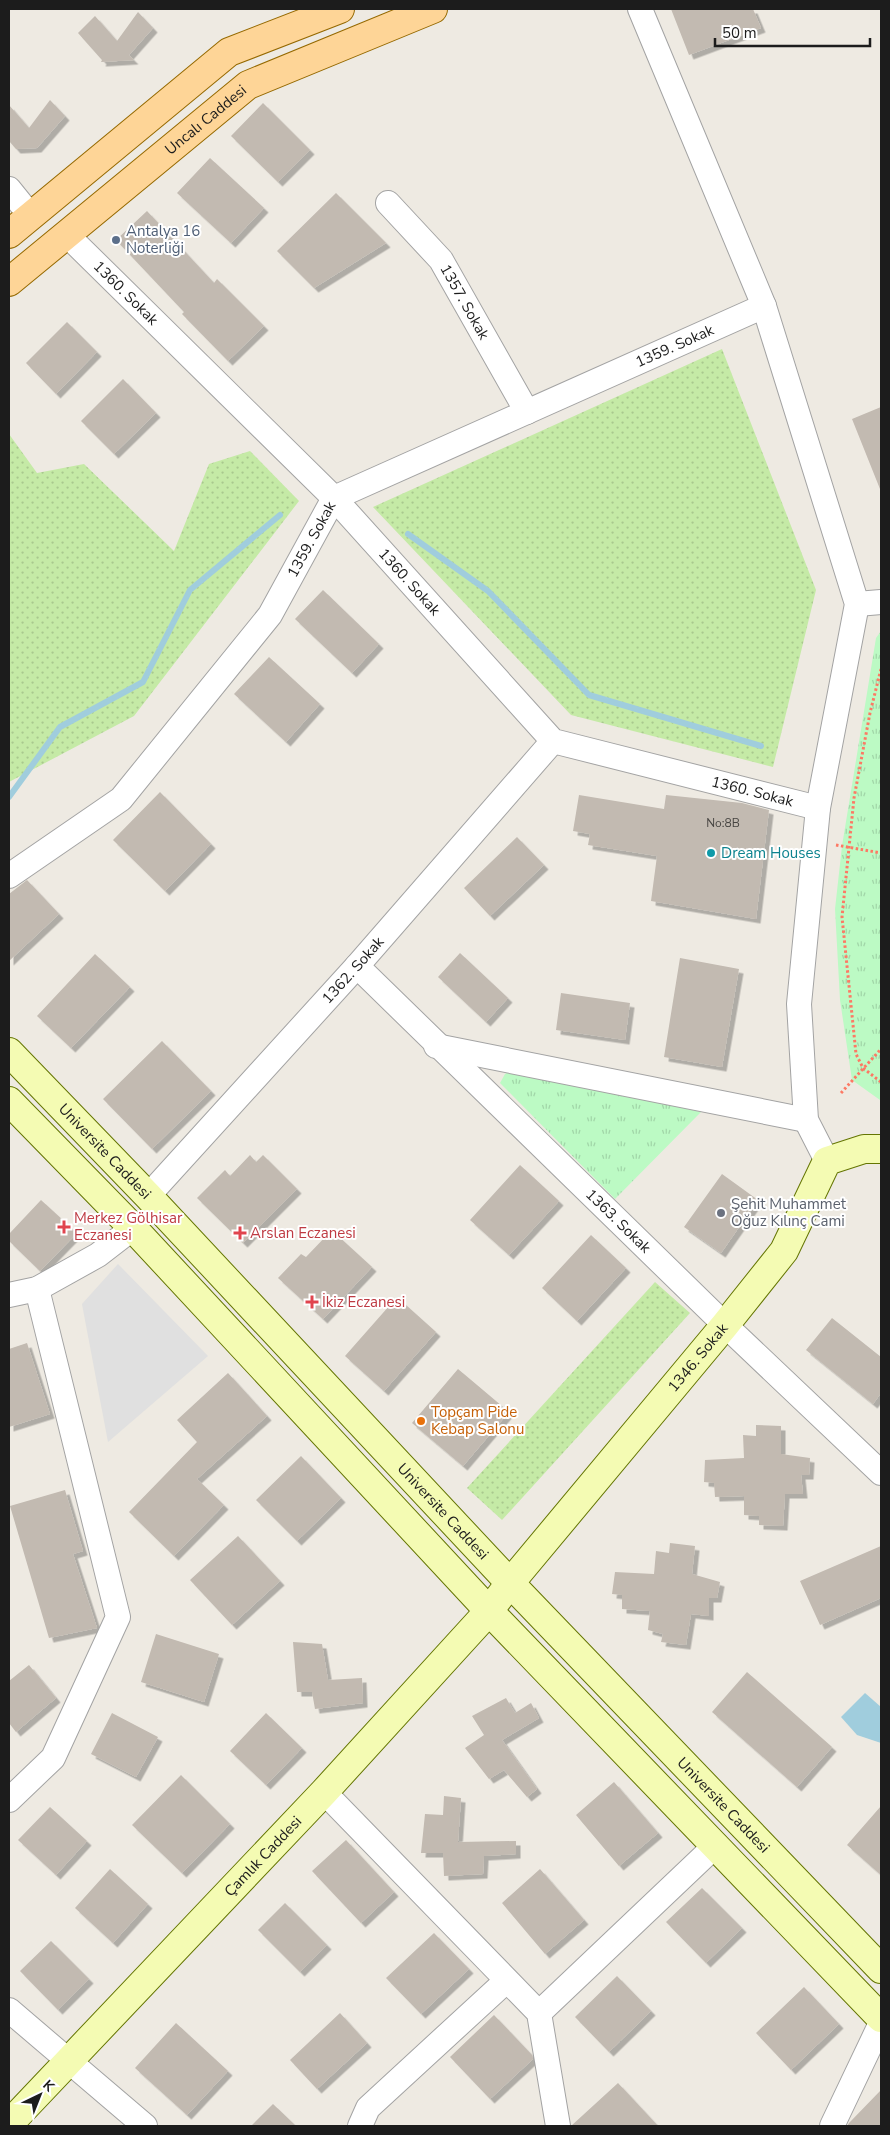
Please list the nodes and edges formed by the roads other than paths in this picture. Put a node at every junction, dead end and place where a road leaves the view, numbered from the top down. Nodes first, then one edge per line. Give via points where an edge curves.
1 (340, 9) edge
2 (434, 9) edge
3 (640, 9) edge
4 (9, 189) edge
5 (388, 203) dead end
6 (30, 216) junction
7 (9, 234) edge
8 (66, 234) junction
9 (9, 282) edge
10 (764, 306) junction
11 (527, 412) junction
12 (334, 498) junction
13 (881, 602) edge
14 (857, 604) junction
15 (553, 741) junction
16 (818, 808) junction
17 (9, 876) edge
18 (356, 966) junction
19 (436, 1046) junction
20 (9, 1052) edge
21 (9, 1101) edge
22 (806, 1120) junction
23 (881, 1148) edge
24 (827, 1160) junction
25 (148, 1196) junction
26 (133, 1228) junction
27 (37, 1289) junction
28 (9, 1295) edge
29 (725, 1326) junction
30 (881, 1473) edge
31 (510, 1583) junction
32 (489, 1611) junction
33 (324, 1792) junction
34 (9, 1799) edge
35 (716, 1845) junction
36 (881, 1969) edge
37 (506, 1981) junction
38 (9, 2010) edge
39 (539, 2013) junction
40 (881, 2018) edge
41 (881, 2023) edge
42 (70, 2061) junction
43 (9, 2124) edge
44 (145, 2126) edge
45 (360, 2126) edge
46 (558, 2126) edge
47 (832, 2126) edge

1 - 6 main road via 229,52
2 - 8 main road, Uncalı Caddesi via 248,85
3 - 10 street
4 - 6 street
5 - 11 street, 1357. Sokak via 441,260
6 - 7 main road
8 - 9 main road, Uncalı Caddesi
8 - 12 street, 1360. Sokak
10 - 11 street, 1359. Sokak
10 - 14 street
11 - 12 street, 1359. Sokak
12 - 15 street, 1360. Sokak
12 - 17 street, 1359. Sokak via 270,615 121,799
13 - 14 street
14 - 16 street
15 - 16 street, 1360. Sokak
15 - 18 street, 1362. Sokak
16 - 22 street via 799,1004
18 - 19 street, 1363. Sokak
18 - 25 street, 1362. Sokak
19 - 22 street
19 - 29 street, 1363. Sokak
20 - 25 street, Universite Caddesi
21 - 26 street
22 - 24 street
23 - 24 street via 864,1149
24 - 29 street, 1346. Sokak via 784,1251
25 - 31 street, Universite Caddesi
26 - 27 street via 98,1255
26 - 32 street
27 - 28 street
27 - 34 street via 118,1617 53,1758
29 - 30 street, 1363. Sokak
29 - 31 street, 1346. Sokak
31 - 32 street, Çamlık Caddesi
31 - 36 street, Universite Caddesi
32 - 33 street, Çamlık Caddesi
32 - 35 street
33 - 37 street
33 - 42 street, Çamlık Caddesi
35 - 39 street
35 - 40 street
37 - 39 street
37 - 45 street via 368,2108
38 - 42 street
39 - 46 street
41 - 47 street
42 - 43 street, Çamlık Caddesi
42 - 44 street

